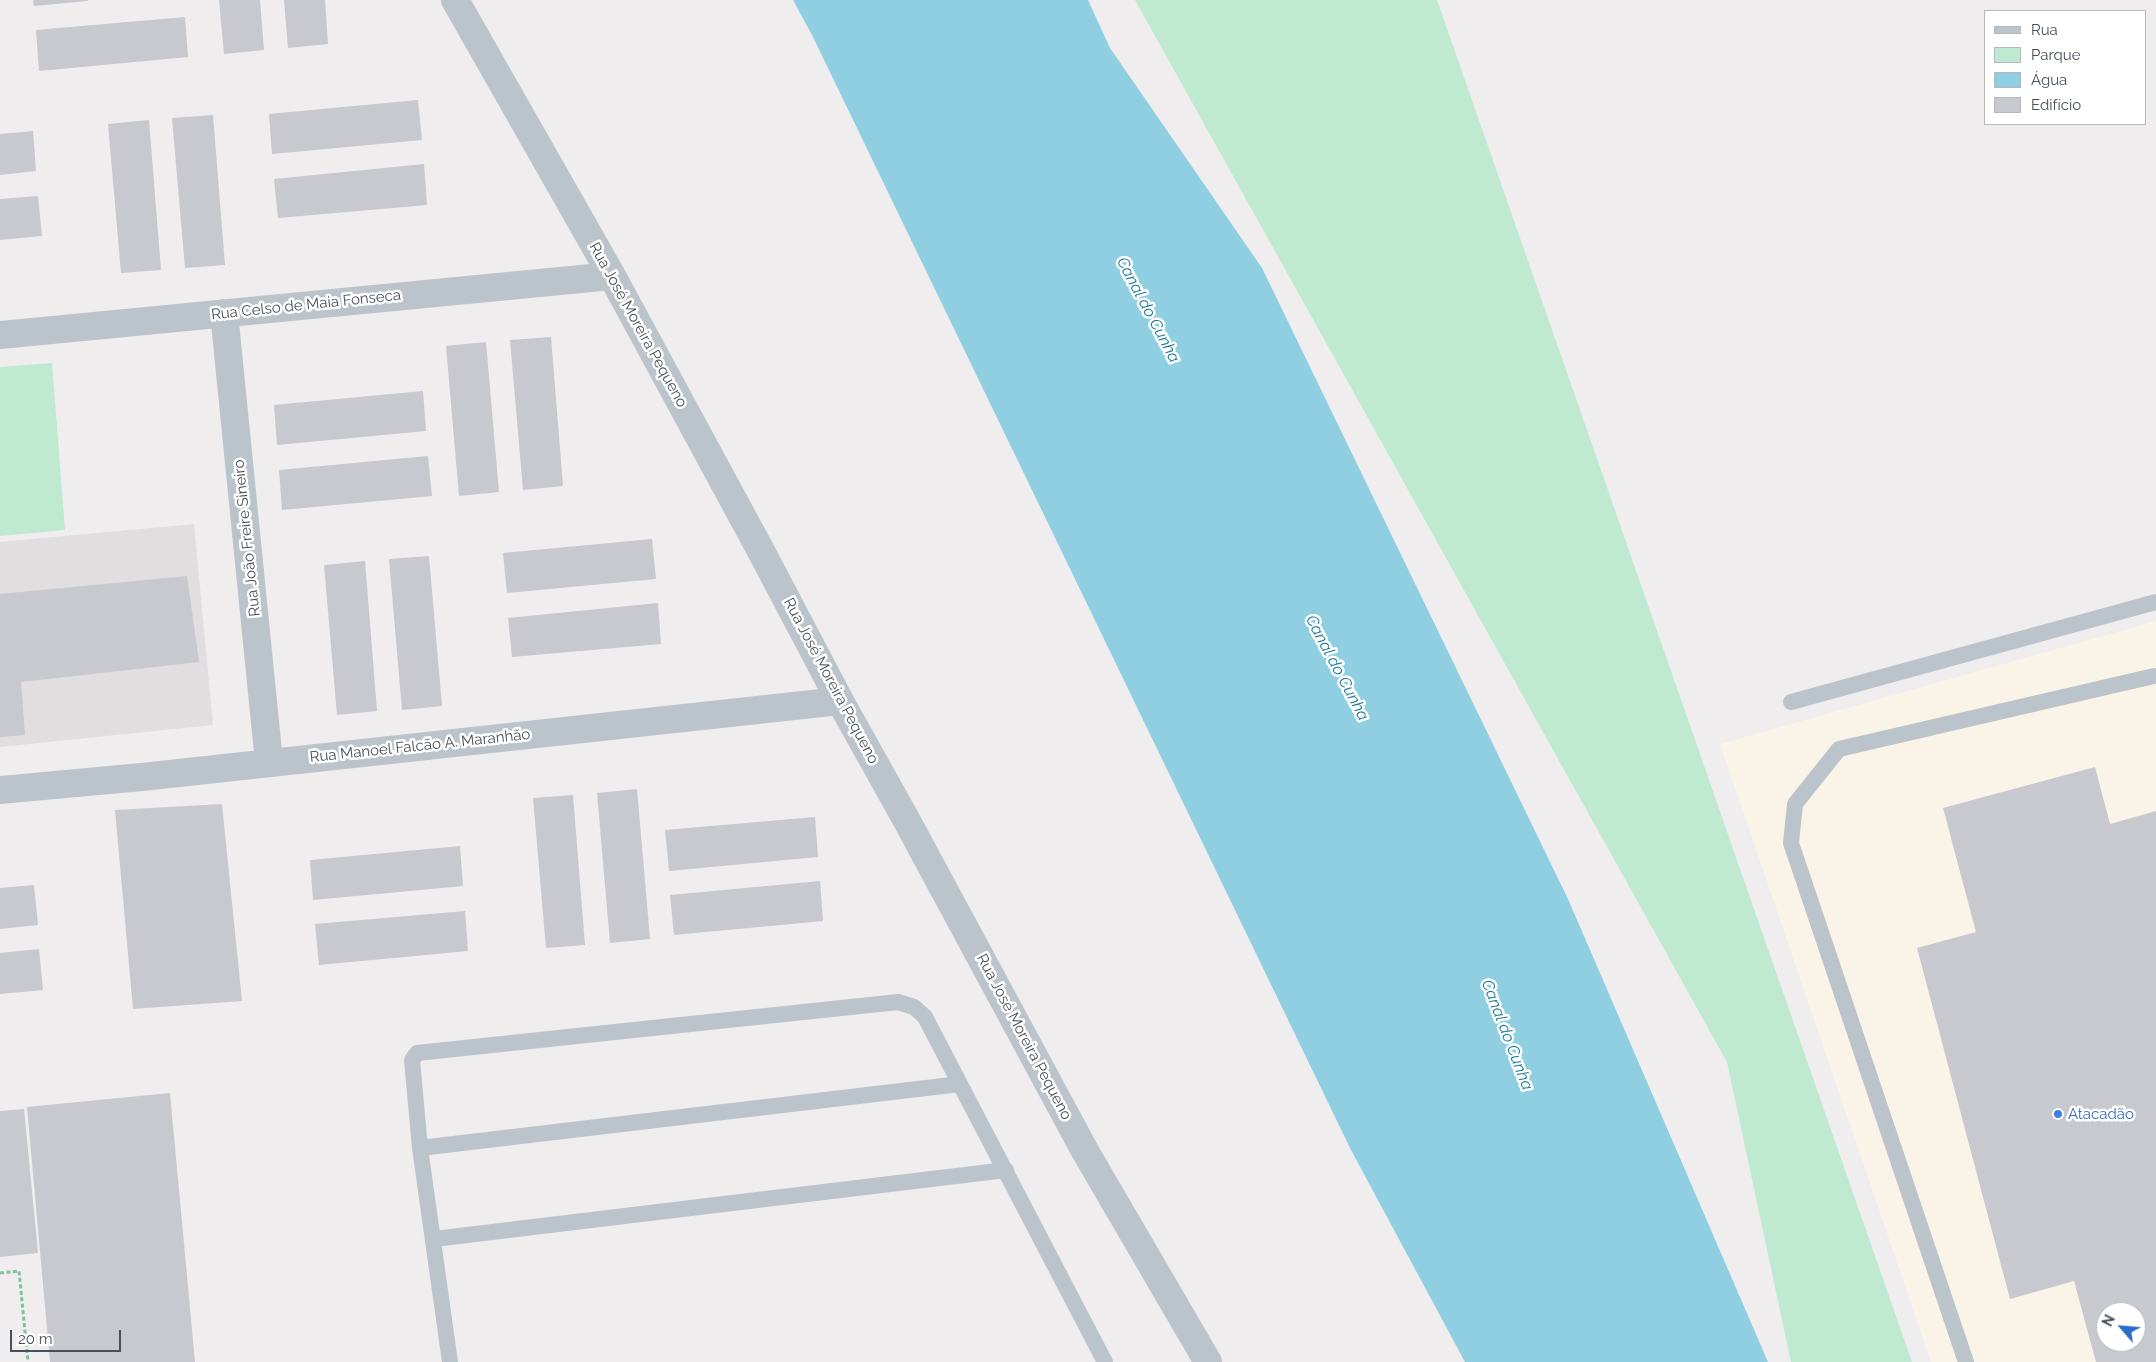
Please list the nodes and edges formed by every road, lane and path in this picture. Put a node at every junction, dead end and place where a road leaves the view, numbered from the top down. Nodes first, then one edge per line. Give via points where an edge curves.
1 (455, 0) edge
2 (612, 276) junction
3 (224, 313) junction
4 (0, 335) edge
5 (2156, 602) edge
6 (2154, 676) dead end
7 (840, 701) junction
8 (1791, 702) dead end
9 (270, 762) junction
10 (0, 790) edge
11 (960, 1084) junction
12 (420, 1148) junction
13 (1006, 1170) junction
14 (434, 1239) junction
15 (0, 1273) edge
16 (28, 1362) edge
17 (450, 1362) edge
18 (1106, 1362) edge
19 (1208, 1362) edge
20 (1966, 1362) edge

1 - 2 street, Rua José Moreira Pequeno
2 - 3 street, Rua Celso de Maia Fonseca
2 - 7 street, Rua José Moreira Pequeno
3 - 4 street, Rua Celso de Maia Fonseca
3 - 9 street, Rua João Freire Sineiro
5 - 8 lane
6 - 20 lane via 1839,749 1795,804 1790,844
7 - 9 street, Rua Manoel Falcão A. Maranhão
7 - 19 street, Rua José Moreira Pequeno via 1085,1150
9 - 10 street, Rua Manoel Falcão A. Maranhão
11 - 12 lane
11 - 12 lane via 925,1017 914,1007 898,1002 417,1052 412,1060
11 - 13 lane
12 - 14 lane
13 - 14 lane
13 - 18 lane
14 - 17 lane
15 - 16 path via 19,1271

